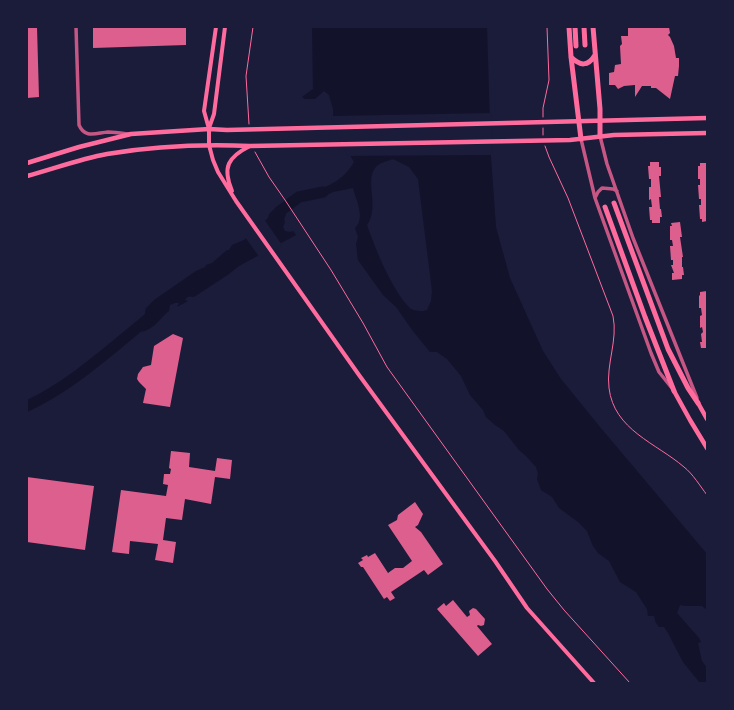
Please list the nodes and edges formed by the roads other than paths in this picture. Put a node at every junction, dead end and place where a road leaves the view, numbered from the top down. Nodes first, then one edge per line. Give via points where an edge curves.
1 (76, 27) edge
2 (216, 27) edge
3 (225, 27) edge
4 (569, 27) edge
5 (575, 27) edge
6 (584, 27) edge
7 (593, 27) edge
8 (585, 45) dead end
9 (576, 46) dead end
10 (595, 55) junction
11 (571, 57) junction
12 (707, 118) edge
13 (579, 120) junction
14 (599, 121) junction
15 (209, 129) junction
16 (707, 133) edge
17 (131, 134) junction
18 (600, 136) junction
19 (582, 139) junction
20 (209, 145) junction
21 (252, 147) junction
22 (27, 163) edge
23 (27, 176) edge
24 (616, 191) junction
25 (595, 198) junction
26 (236, 201) junction
27 (614, 203) dead end
28 (605, 207) dead end
29 (674, 391) junction
30 (698, 403) junction
31 (707, 419) edge
32 (707, 448) edge
33 (594, 683) edge

1 - 17 street via 81,130 95,134
2 - 15 main road via 204,111
3 - 15 main road via 214,114
4 - 11 highway
5 - 9 highway
6 - 8 highway
7 - 10 highway
10 - 11 highway via 589,62 582,64
10 - 14 highway
11 - 13 highway
12 - 14 main road
13 - 14 main road
13 - 15 main road
13 - 19 highway
14 - 18 highway
15 - 17 main road
15 - 20 main road
16 - 18 main road
17 - 22 main road
18 - 19 main road
18 - 24 street
19 - 21 main road
19 - 25 street
20 - 21 main road
20 - 23 main road via 141,149 105,155
20 - 26 main road via 218,172
21 - 26 main road via 240,152 228,163 229,183
24 - 25 street via 602,188
24 - 30 street
25 - 29 street via 651,353 659,372
26 - 33 main road via 527,608
27 - 30 highway via 668,349
28 - 29 highway
29 - 32 main road
30 - 31 main road

